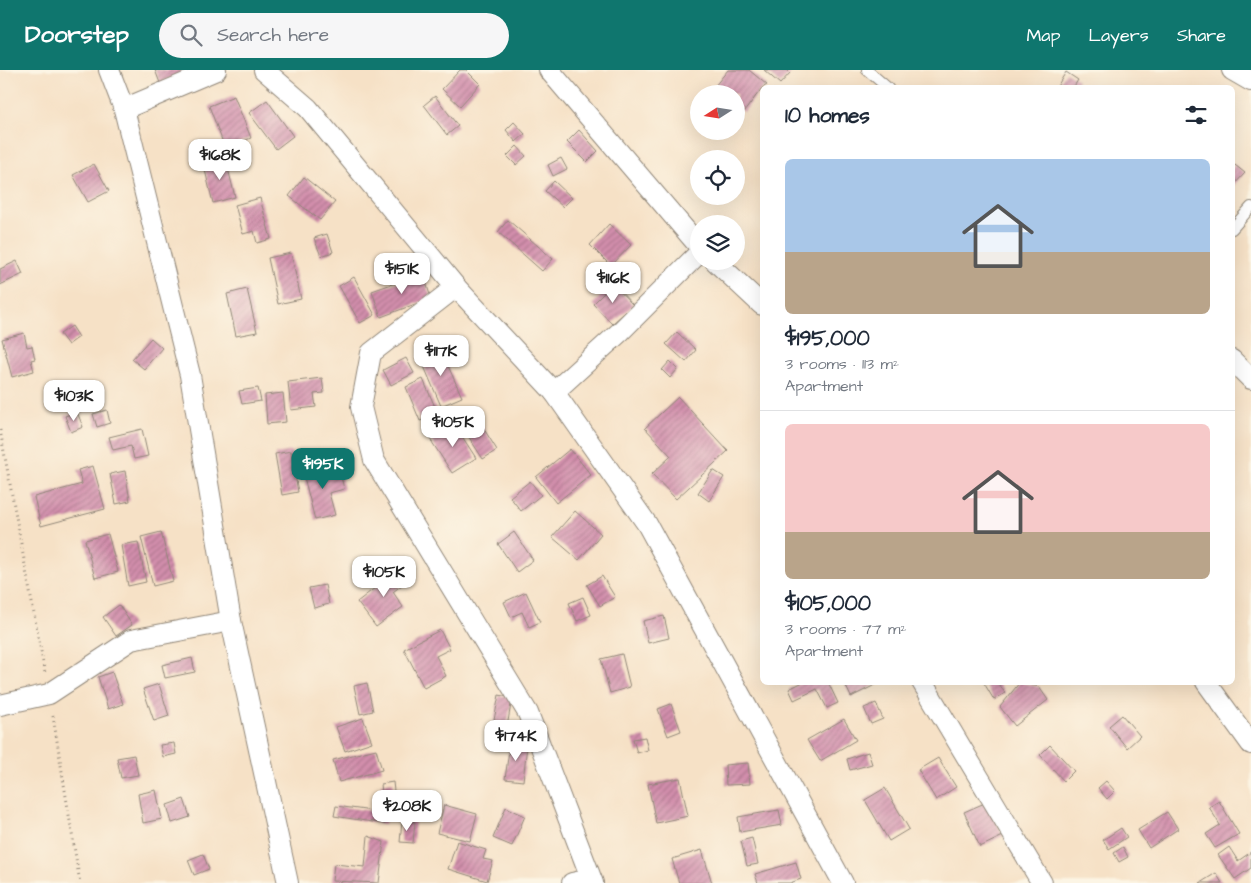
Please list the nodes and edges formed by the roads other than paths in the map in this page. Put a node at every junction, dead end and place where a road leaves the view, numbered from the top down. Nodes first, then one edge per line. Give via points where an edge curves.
1 (109, 70) edge
2 (216, 70) edge
3 (264, 70) edge
4 (548, 70) edge
5 (867, 70) edge
6 (1232, 70) edge
7 (1251, 81) edge
8 (884, 85) edge
9 (124, 109) junction
10 (1251, 207) edge
11 (1235, 226) edge
12 (690, 236) edge
13 (690, 262) edge
14 (725, 270) edge
15 (456, 287) junction
16 (760, 303) edge
17 (1235, 363) edge
18 (1251, 379) edge
19 (554, 392) junction
20 (231, 621) junction
21 (924, 685) edge
22 (1208, 685) edge
23 (0, 705) edge
24 (1251, 744) edge
25 (585, 882) edge
26 (288, 883) edge
27 (843, 883) edge
28 (1042, 883) edge

1 - 9 street
2 - 9 street
3 - 15 street via 308,108
4 - 12 street
5 - 8 lane
6 - 7 street
9 - 20 street via 190,375
10 - 11 lane
13 - 19 street
14 - 16 street
15 - 19 street
15 - 25 street via 371,353 361,407 374,460 528,714
17 - 18 street
19 - 27 street via 647,524
20 - 23 street via 131,640 49,694
20 - 26 street
21 - 28 street
22 - 24 street

